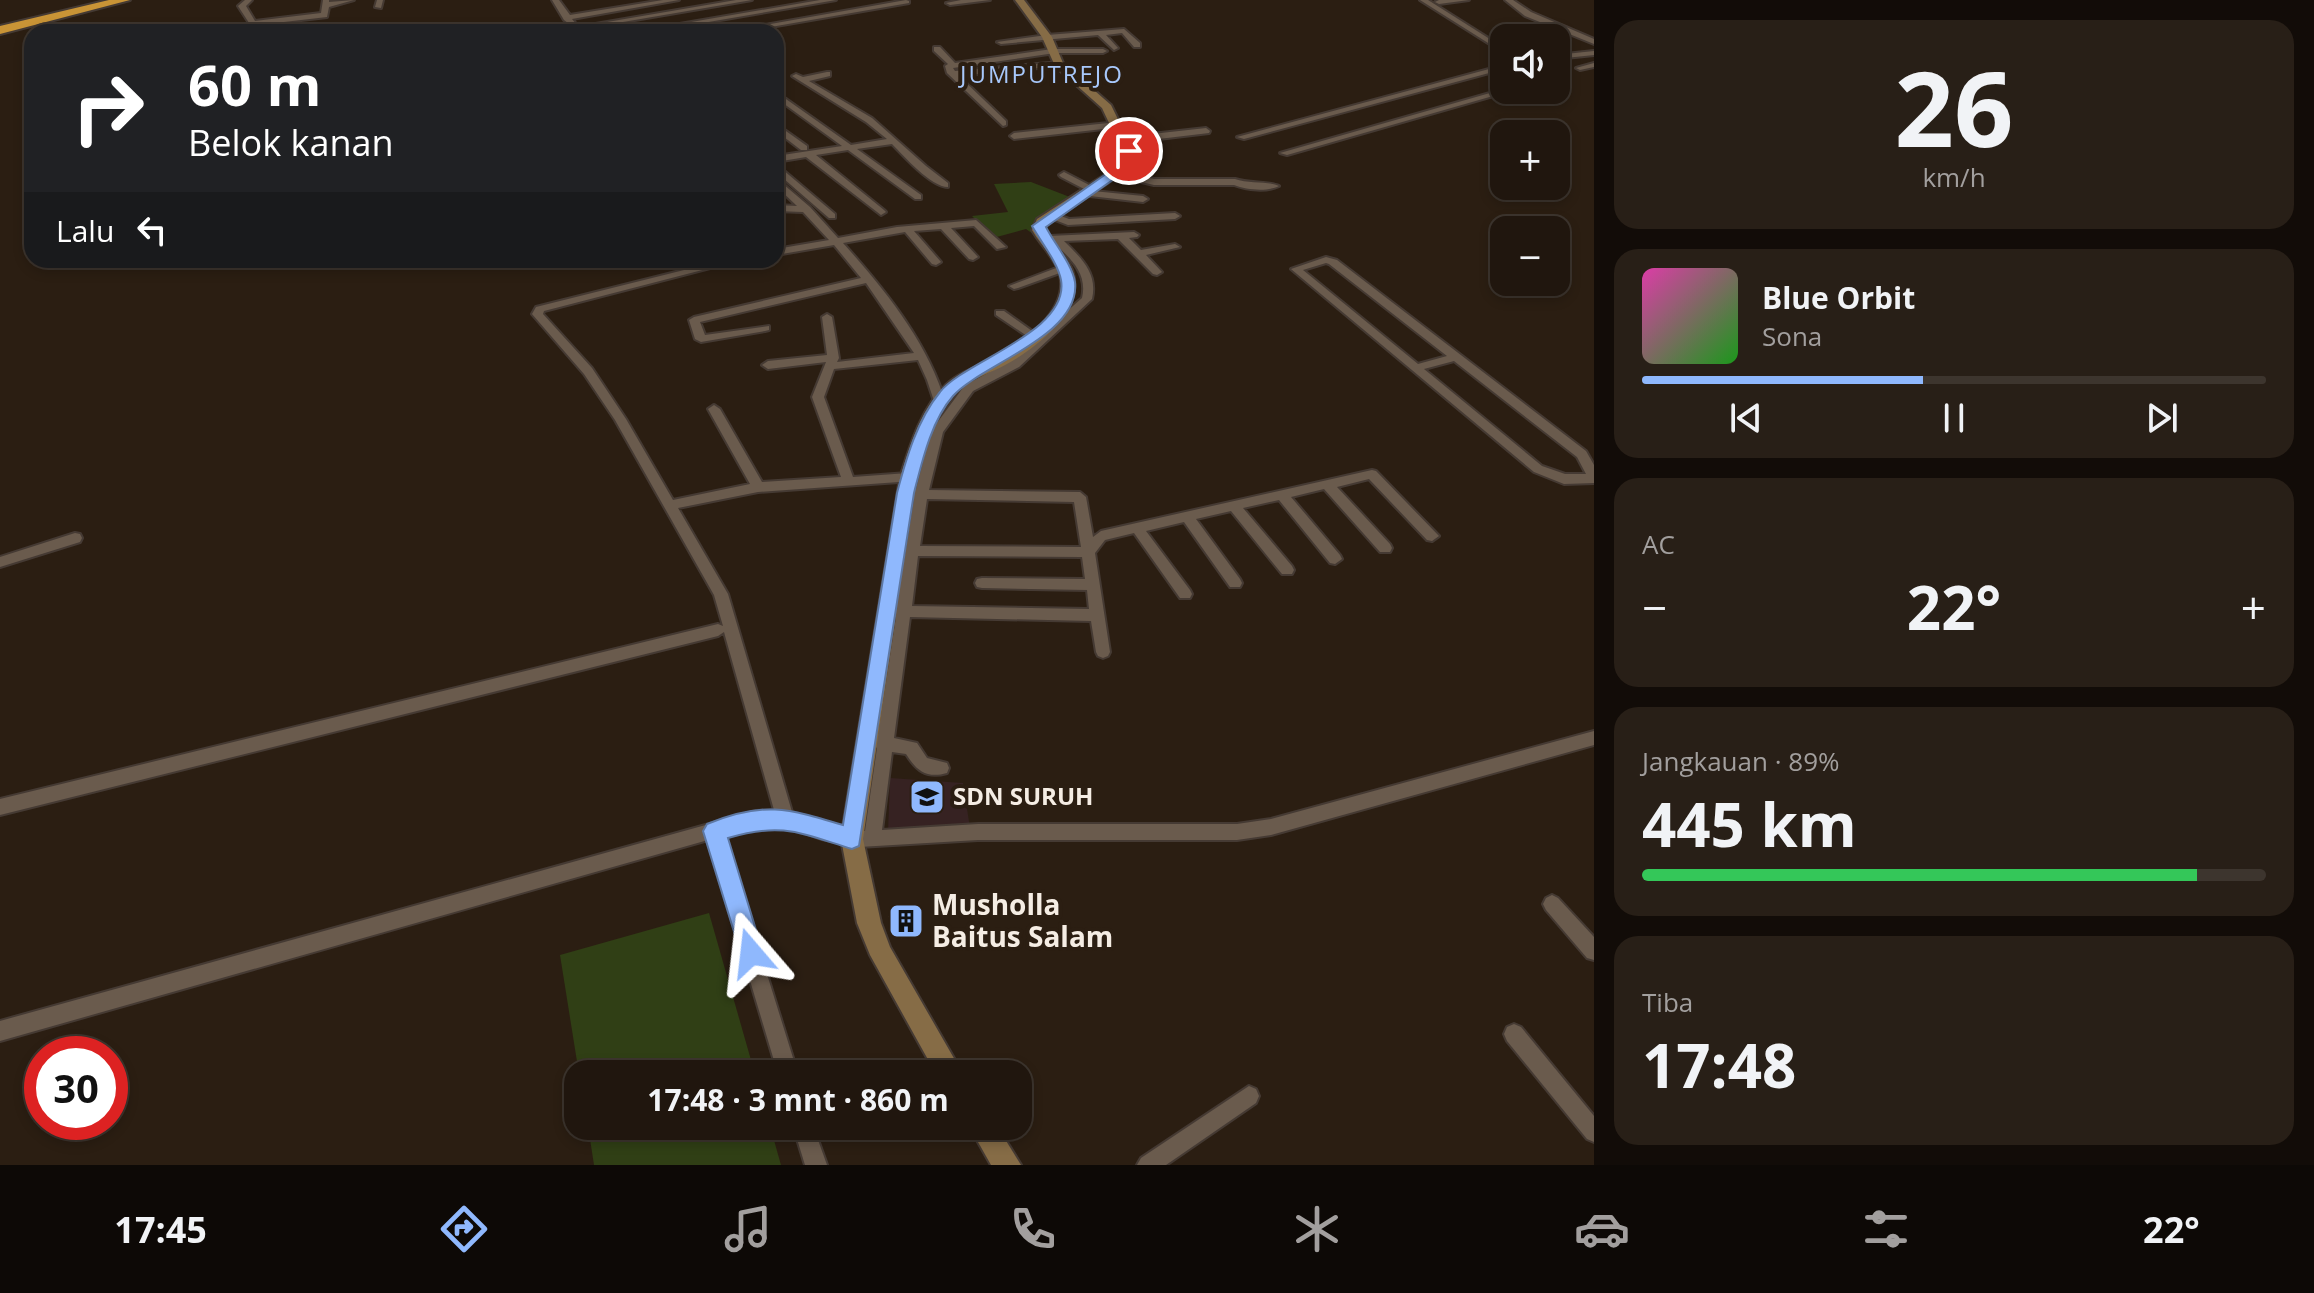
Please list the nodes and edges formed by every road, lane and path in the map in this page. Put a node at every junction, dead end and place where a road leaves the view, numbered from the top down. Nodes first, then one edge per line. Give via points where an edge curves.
1 (107, 0) edge
2 (124, 0) edge
3 (249, 0) edge
4 (351, 0) edge
5 (555, 0) edge
6 (676, 0) edge
7 (749, 0) edge
8 (833, 0) edge
9 (987, 0) edge
10 (1019, 0) edge
11 (1423, 0) edge
12 (1466, 0) edge
13 (1508, 0) edge
14 (326, 2) edge
15 (907, 2) edge
16 (1439, 2) dead end
17 (950, 3) dead end
18 (567, 18) junction
19 (252, 24) edge
20 (272, 24) edge
21 (573, 24) edge
22 (613, 24) edge
23 (686, 24) edge
24 (776, 24) edge
25 (0, 28) edge
26 (1100, 33) junction
27 (1001, 42) dead end
28 (1490, 42) edge
29 (1594, 42) edge
30 (1137, 45) dead end
31 (1053, 46) junction
32 (1114, 48) dead end
33 (937, 49) dead end
34 (1103, 51) dead end
35 (1594, 53) edge
36 (1570, 56) edge
37 (966, 61) junction
38 (1594, 65) edge
39 (1580, 68) dead end
40 (953, 69) junction
41 (1490, 71) edge
42 (974, 72) junction
43 (827, 74) dead end
44 (813, 77) junction
45 (1427, 87) junction
46 (1438, 93) dead end
47 (1490, 96) edge
48 (1450, 98) dead end
49 (784, 100) edge
50 (836, 100) junction
51 (1461, 104) junction
52 (1360, 105) junction
53 (1371, 111) dead end
54 (1382, 117) dead end
55 (1003, 123) dead end
56 (1392, 123) junction
57 (1206, 131) dead end
58 (784, 133) edge
59 (1014, 136) dead end
60 (1126, 136) junction
61 (1241, 137) dead end
62 (889, 138) junction
63 (847, 145) junction
64 (806, 151) junction
65 (784, 152) edge
66 (1284, 153) dead end
67 (784, 157) edge
68 (784, 174) edge
69 (1064, 175) dead end
70 (1119, 175) junction
71 (945, 185) dead end
72 (1274, 186) dead end
73 (784, 188) edge
74 (1089, 193) junction
75 (918, 197) dead end
76 (1143, 199) dead end
77 (784, 208) edge
78 (807, 209) junction
79 (881, 212) dead end
80 (832, 216) dead end
81 (1175, 216) dead end
82 (1054, 217) junction
83 (944, 226) junction
84 (1091, 226) dead end
85 (907, 229) junction
86 (1134, 235) dead end
87 (1121, 236) junction
88 (1096, 237) junction
89 (1051, 239) junction
90 (836, 242) junction
91 (1001, 247) dead end
92 (1175, 247) dead end
93 (784, 251) edge
94 (1138, 254) junction
95 (973, 257) dead end
96 (936, 262) dead end
97 (705, 268) edge
98 (1064, 268) junction
99 (1157, 272) dead end
100 (866, 280) junction
101 (1014, 286) dead end
102 (1000, 313) dead end
103 (827, 317) dead end
104 (765, 328) dead end
105 (1034, 336) junction
106 (923, 356) junction
107 (1456, 357) junction
108 (832, 362) junction
109 (768, 365) dead end
110 (1418, 367) junction
111 (990, 372) junction
112 (940, 404) junction
113 (714, 409) dead end
114 (1594, 478) edge
115 (848, 480) junction
116 (1327, 484) junction
117 (758, 487) junction
118 (912, 490) junction
119 (1282, 495) junction
120 (671, 505) junction
121 (1234, 506) junction
122 (1187, 516) junction
123 (1137, 528) junction
124 (1432, 536) dead end
125 (75, 538) dead end
126 (1385, 548) dead end
127 (912, 551) junction
128 (1088, 552) junction
129 (1335, 559) dead end
130 (0, 562) edge
131 (1287, 570) dead end
132 (982, 583) dead end
133 (1235, 583) dead end
134 (1091, 585) junction
135 (1185, 594) dead end
136 (898, 612) junction
137 (1096, 615) junction
138 (718, 630) dead end
139 (1103, 652) dead end
140 (1594, 738) edge
141 (877, 742) junction
142 (941, 768) dead end
143 (0, 807) edge
144 (785, 818) junction
145 (714, 831) junction
146 (863, 838) junction
147 (1552, 904) dead end
148 (1594, 951) edge
149 (0, 1031) edge
150 (1514, 1034) dead end
151 (784, 1060) edge
152 (942, 1060) edge
153 (1249, 1096) dead end
154 (1594, 1132) edge
155 (808, 1140) edge
156 (991, 1140) edge
157 (816, 1165) edge
158 (1007, 1165) edge
159 (1148, 1165) edge

1 - 25 highway
2 - 25 highway
3 - 19 street via 242,6
4 - 14 street
5 - 18 street
6 - 18 street
7 - 22 street
8 - 23 street
9 - 17 street
10 - 31 main road
11 - 28 street
12 - 16 street
13 - 29 street
14 - 20 street via 324,15
15 - 24 street
18 - 21 street
26 - 30 street via 1125,32
26 - 31 street
26 - 32 street
27 - 31 street
31 - 34 street
31 - 37 street
31 - 42 street
31 - 60 main road
33 - 40 street
35 - 36 street
37 - 40 street
37 - 42 street
38 - 39 street
40 - 42 street
40 - 55 street
41 - 45 street
43 - 44 street
44 - 50 street
44 - 50 street via 799,78
45 - 46 street
45 - 52 street
47 - 51 street
48 - 51 street
49 - 63 street
50 - 62 street
51 - 56 street
52 - 53 street
52 - 61 street
54 - 56 street
56 - 66 street
57 - 60 street
58 - 64 street
59 - 60 street
60 - 70 main road via 1131,158
62 - 63 street
62 - 71 street
63 - 64 street
63 - 75 street
64 - 65 street
64 - 67 street
64 - 79 street
68 - 80 street
69 - 74 street
70 - 72 street via 1170,183
70 - 74 main road
73 - 78 street
74 - 76 street
74 - 82 main road
77 - 78 street
78 - 90 street
81 - 82 street via 1068,222
82 - 89 main road via 1038,228
83 - 85 street
83 - 91 street via 976,223
83 - 95 street
84 - 88 street
85 - 90 street
85 - 96 street
86 - 87 street
87 - 88 street
87 - 94 street
88 - 89 street
89 - 98 main road
89 - 111 street via 1090,278 1087,299 1015,364
90 - 93 street
90 - 100 street
92 - 94 street
94 - 99 street
97 - 120 street via 537,311 594,380
98 - 101 street
98 - 105 main road via 1065,302
100 - 104 street via 694,320 701,339
100 - 106 street
102 - 105 street
103 - 108 street
105 - 111 main road
106 - 108 street
106 - 112 street
107 - 110 street
107 - 110 street via 1333,262 1296,269
107 - 114 street via 1582,454
108 - 109 street
108 - 115 street via 818,397
110 - 114 street via 1538,469 1564,479
111 - 112 main road via 960,382
111 - 118 street via 969,388 937,431
112 - 118 main road via 923,435
113 - 117 street
115 - 117 street
115 - 118 street
116 - 119 street
116 - 124 street via 1372,474
116 - 126 street
117 - 120 street
118 - 127 street
118 - 128 street via 1078,496
118 - 136 main road
119 - 121 street
119 - 129 street
120 - 144 street via 721,594
121 - 122 street
121 - 131 street
122 - 123 street
122 - 133 street
123 - 128 street via 1101,536
123 - 135 street
125 - 130 street
127 - 128 street
127 - 136 street
128 - 134 street
132 - 134 street
134 - 137 street
136 - 137 street
136 - 141 main road
137 - 139 street
138 - 143 street
140 - 146 street via 1237,832 978,832
141 - 142 street via 911,748 922,765
141 - 146 main road
144 - 145 street via 756,819
144 - 146 street
145 - 149 street
145 - 151 street
146 - 152 main road via 869,923
147 - 148 street
150 - 154 street
153 - 159 street
155 - 157 street
156 - 158 main road

